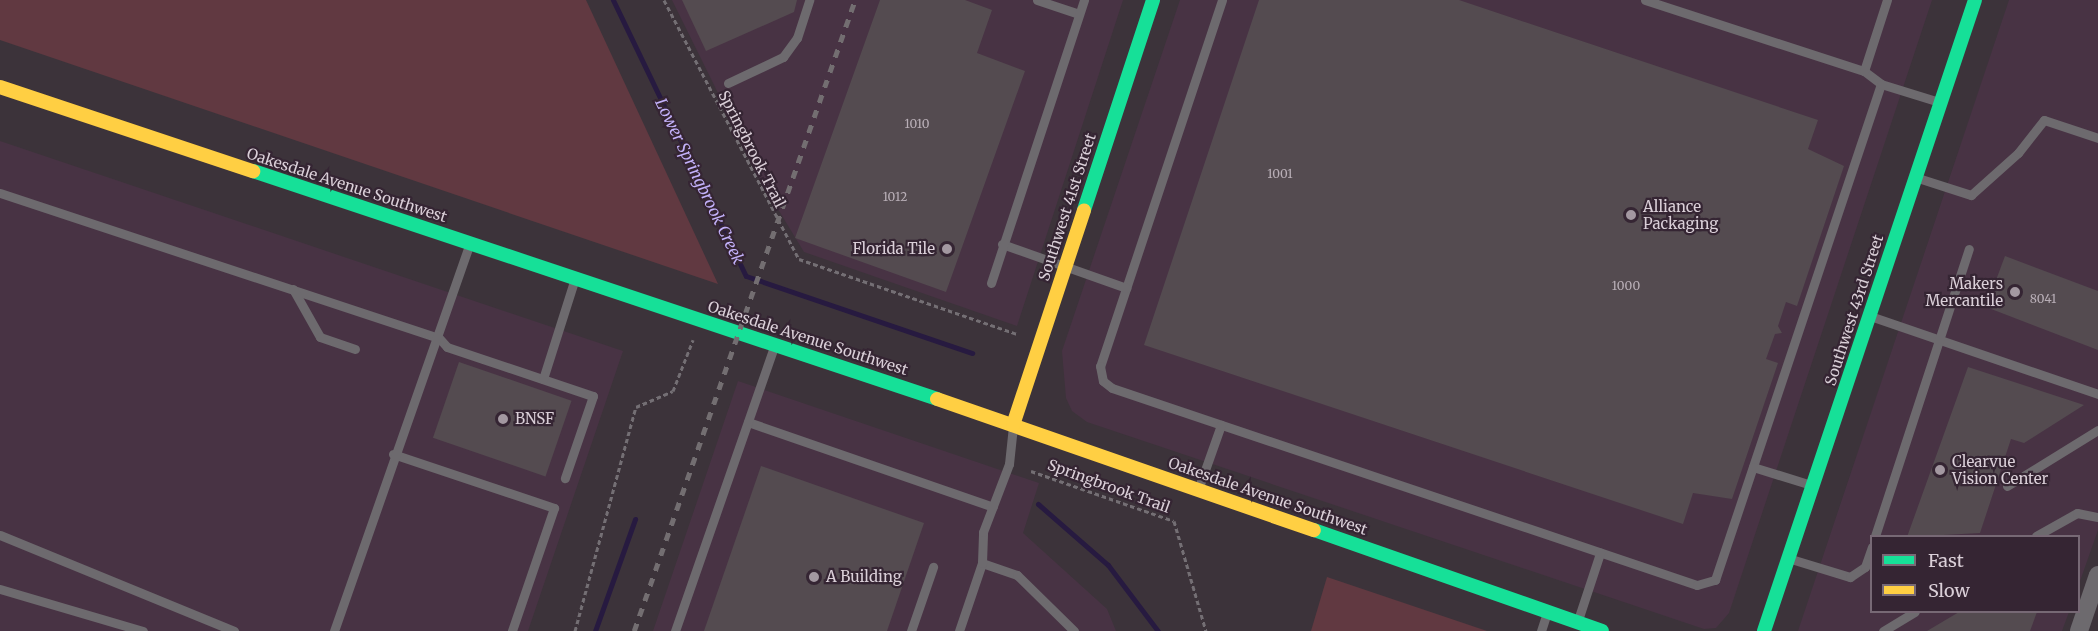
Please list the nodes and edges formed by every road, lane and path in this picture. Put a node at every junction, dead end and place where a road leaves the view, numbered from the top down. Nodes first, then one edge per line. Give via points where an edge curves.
1 (664, 0) edge
2 (809, 0) edge
3 (1037, 0) edge
4 (1084, 0) edge
5 (1153, 0) edge
6 (1222, 0) edge
7 (1645, 0) edge
8 (1887, 0) edge
9 (1975, 0) edge
10 (1079, 14) junction
11 (1864, 71) junction
12 (728, 83) dead end
13 (1881, 84) junction
14 (0, 87) edge
15 (1940, 103) junction
16 (2098, 138) edge
17 (1915, 178) junction
18 (0, 193) edge
19 (470, 243) junction
20 (1002, 244) junction
21 (1969, 249) dead end
22 (1065, 268) junction
23 (575, 278) junction
24 (991, 283) dead end
25 (1126, 288) junction
26 (293, 290) junction
27 (1869, 316) junction
28 (699, 319) junction
29 (1017, 334) dead end
30 (439, 338) junction
31 (1939, 340) junction
32 (775, 345) junction
33 (355, 349) dead end
34 (543, 379) junction
35 (2098, 394) edge
36 (748, 422) junction
37 (1013, 424) junction
38 (1221, 425) junction
39 (2098, 430) edge
40 (393, 454) junction
41 (1753, 467) junction
42 (1031, 471) dead end
43 (566, 477) dead end
44 (1813, 486) junction
45 (2007, 486) dead end
46 (1198, 489) junction
47 (993, 507) junction
48 (2098, 517) edge
49 (0, 535) edge
50 (1876, 535) edge
51 (2039, 535) edge
52 (1600, 553) junction
53 (1870, 553) edge
54 (1789, 558) junction
55 (982, 563) junction
56 (933, 567) dead end
57 (2098, 575) edge
58 (0, 589) edge
59 (1547, 612) junction
60 (1913, 613) edge
61 (1577, 622) junction
62 (1887, 630) edge
63 (143, 631) edge
64 (234, 631) edge
65 (334, 631) edge
66 (512, 631) edge
67 (575, 631) edge
68 (675, 631) edge
69 (911, 631) edge
70 (959, 631) edge
71 (1074, 631) edge
72 (1206, 631) edge
73 (1541, 631) edge
74 (1602, 631) edge
75 (1764, 631) edge
76 (2079, 631) edge

1 - 29 path, Springbrook Trail via 799,259
2 - 12 lane via 797,38 783,57
3 - 10 lane
4 - 10 lane
5 - 22 street, Southwest 41st Street
6 - 25 lane
7 - 11 lane
8 - 11 lane
9 - 15 street, Southwest 43rd Street
10 - 20 lane
11 - 13 lane
13 - 15 lane
13 - 41 lane
14 - 19 street, Oakesdale Avenue Southwest
15 - 17 street, Southwest 43rd Street
16 - 17 lane via 2044,120 2018,153 1971,195
17 - 27 street, Southwest 43rd Street
18 - 26 lane
19 - 23 street, Oakesdale Avenue Southwest
19 - 30 lane
20 - 22 lane
20 - 24 lane
21 - 31 lane
22 - 25 lane
22 - 37 street, Southwest 41st Street
23 - 28 street, Oakesdale Avenue Southwest
23 - 34 lane
25 - 38 lane via 1100,366 1103,381
26 - 30 lane
26 - 33 lane via 320,337
27 - 31 lane
27 - 44 street, Southwest 43rd Street
28 - 32 street, Oakesdale Avenue Southwest
28 - 67 path via 673,391 636,407
30 - 34 lane via 447,347
30 - 40 lane
31 - 35 lane
31 - 50 lane
32 - 36 lane
32 - 37 street, Oakesdale Avenue Southwest
34 - 43 lane via 593,396
36 - 47 lane
36 - 68 lane
37 - 46 street, Oakesdale Avenue Southwest
37 - 47 lane via 1009,464
38 - 46 lane
38 - 52 lane
39 - 45 lane
40 - 65 lane
40 - 66 lane via 554,508
41 - 44 lane
41 - 52 lane via 1715,580 1707,585
42 - 72 path, Springbrook Trail via 1174,521
44 - 54 street, Southwest 43rd Street
46 - 59 street, Oakesdale Avenue Southwest
47 - 55 lane via 983,532
48 - 51 lane via 2077,513
49 - 64 lane
52 - 61 lane
53 - 54 lane via 1865,567 1850,578
54 - 75 street, Southwest 43rd Street
55 - 70 lane
55 - 71 lane via 1017,575
56 - 69 lane
57 - 76 street
58 - 63 lane
59 - 61 street, Oakesdale Avenue Southwest
59 - 73 lane
60 - 62 lane
61 - 74 street, Oakesdale Avenue Southwest

